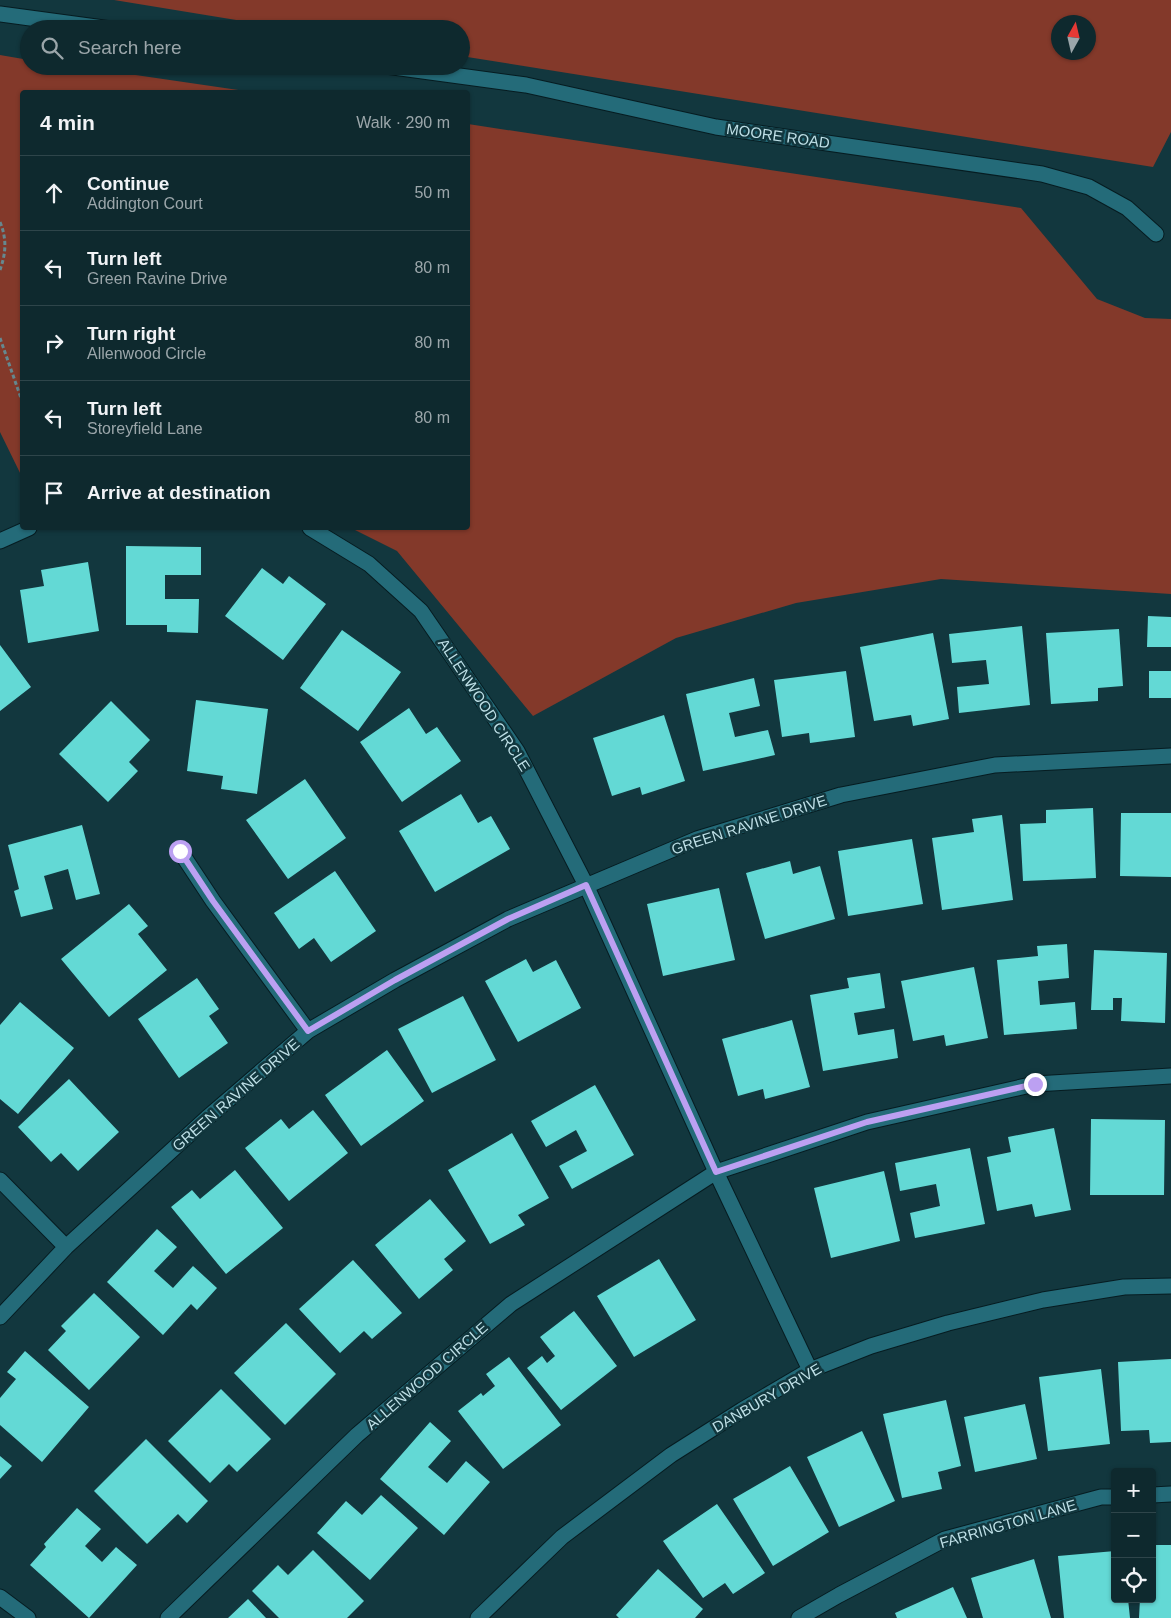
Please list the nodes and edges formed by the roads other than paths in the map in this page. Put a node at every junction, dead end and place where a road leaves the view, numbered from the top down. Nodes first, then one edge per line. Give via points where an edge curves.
1 (0, 14) edge
2 (44, 20) edge
3 (452, 75) edge
4 (1156, 234) dead end
5 (25, 530) edge
6 (313, 530) edge
7 (0, 541) edge
8 (1171, 756) edge
9 (180, 851) dead end
10 (586, 885) junction
11 (308, 1031) junction
12 (1171, 1076) edge
13 (716, 1172) junction
14 (0, 1180) edge
15 (66, 1247) junction
16 (1171, 1286) edge
17 (0, 1317) edge
18 (810, 1370) junction
19 (1171, 1494) edge
20 (1156, 1495) edge
21 (1111, 1497) edge
22 (0, 1597) edge
23 (28, 1618) edge
24 (168, 1618) edge
25 (478, 1618) edge
26 (799, 1618) edge

1 - 2 street
3 - 4 street, MOORE ROAD via 526,85 716,126 1042,174 1089,187 1127,208
5 - 7 street
6 - 10 street, ALLENWOOD CIRCLE via 369,564 421,611 517,751
8 - 10 street, GREEN RAVINE DRIVE via 995,765 841,795 697,839
9 - 11 street
10 - 11 street, GREEN RAVINE DRIVE via 508,919
10 - 13 street, ALLENWOOD CIRCLE
11 - 15 street, GREEN RAVINE DRIVE
12 - 13 street via 1035,1084 867,1122
13 - 18 street, ALLENWOOD CIRCLE
13 - 24 street, ALLENWOOD CIRCLE via 511,1304 357,1435
14 - 15 street
15 - 17 street, GREEN RAVINE DRIVE
16 - 18 street, DANBURY DRIVE via 1124,1287 1043,1300 879,1343
18 - 25 street, DANBURY DRIVE via 672,1455 562,1537
19 - 20 street
21 - 26 street, FARRINGTON LANE via 945,1539
22 - 23 street

